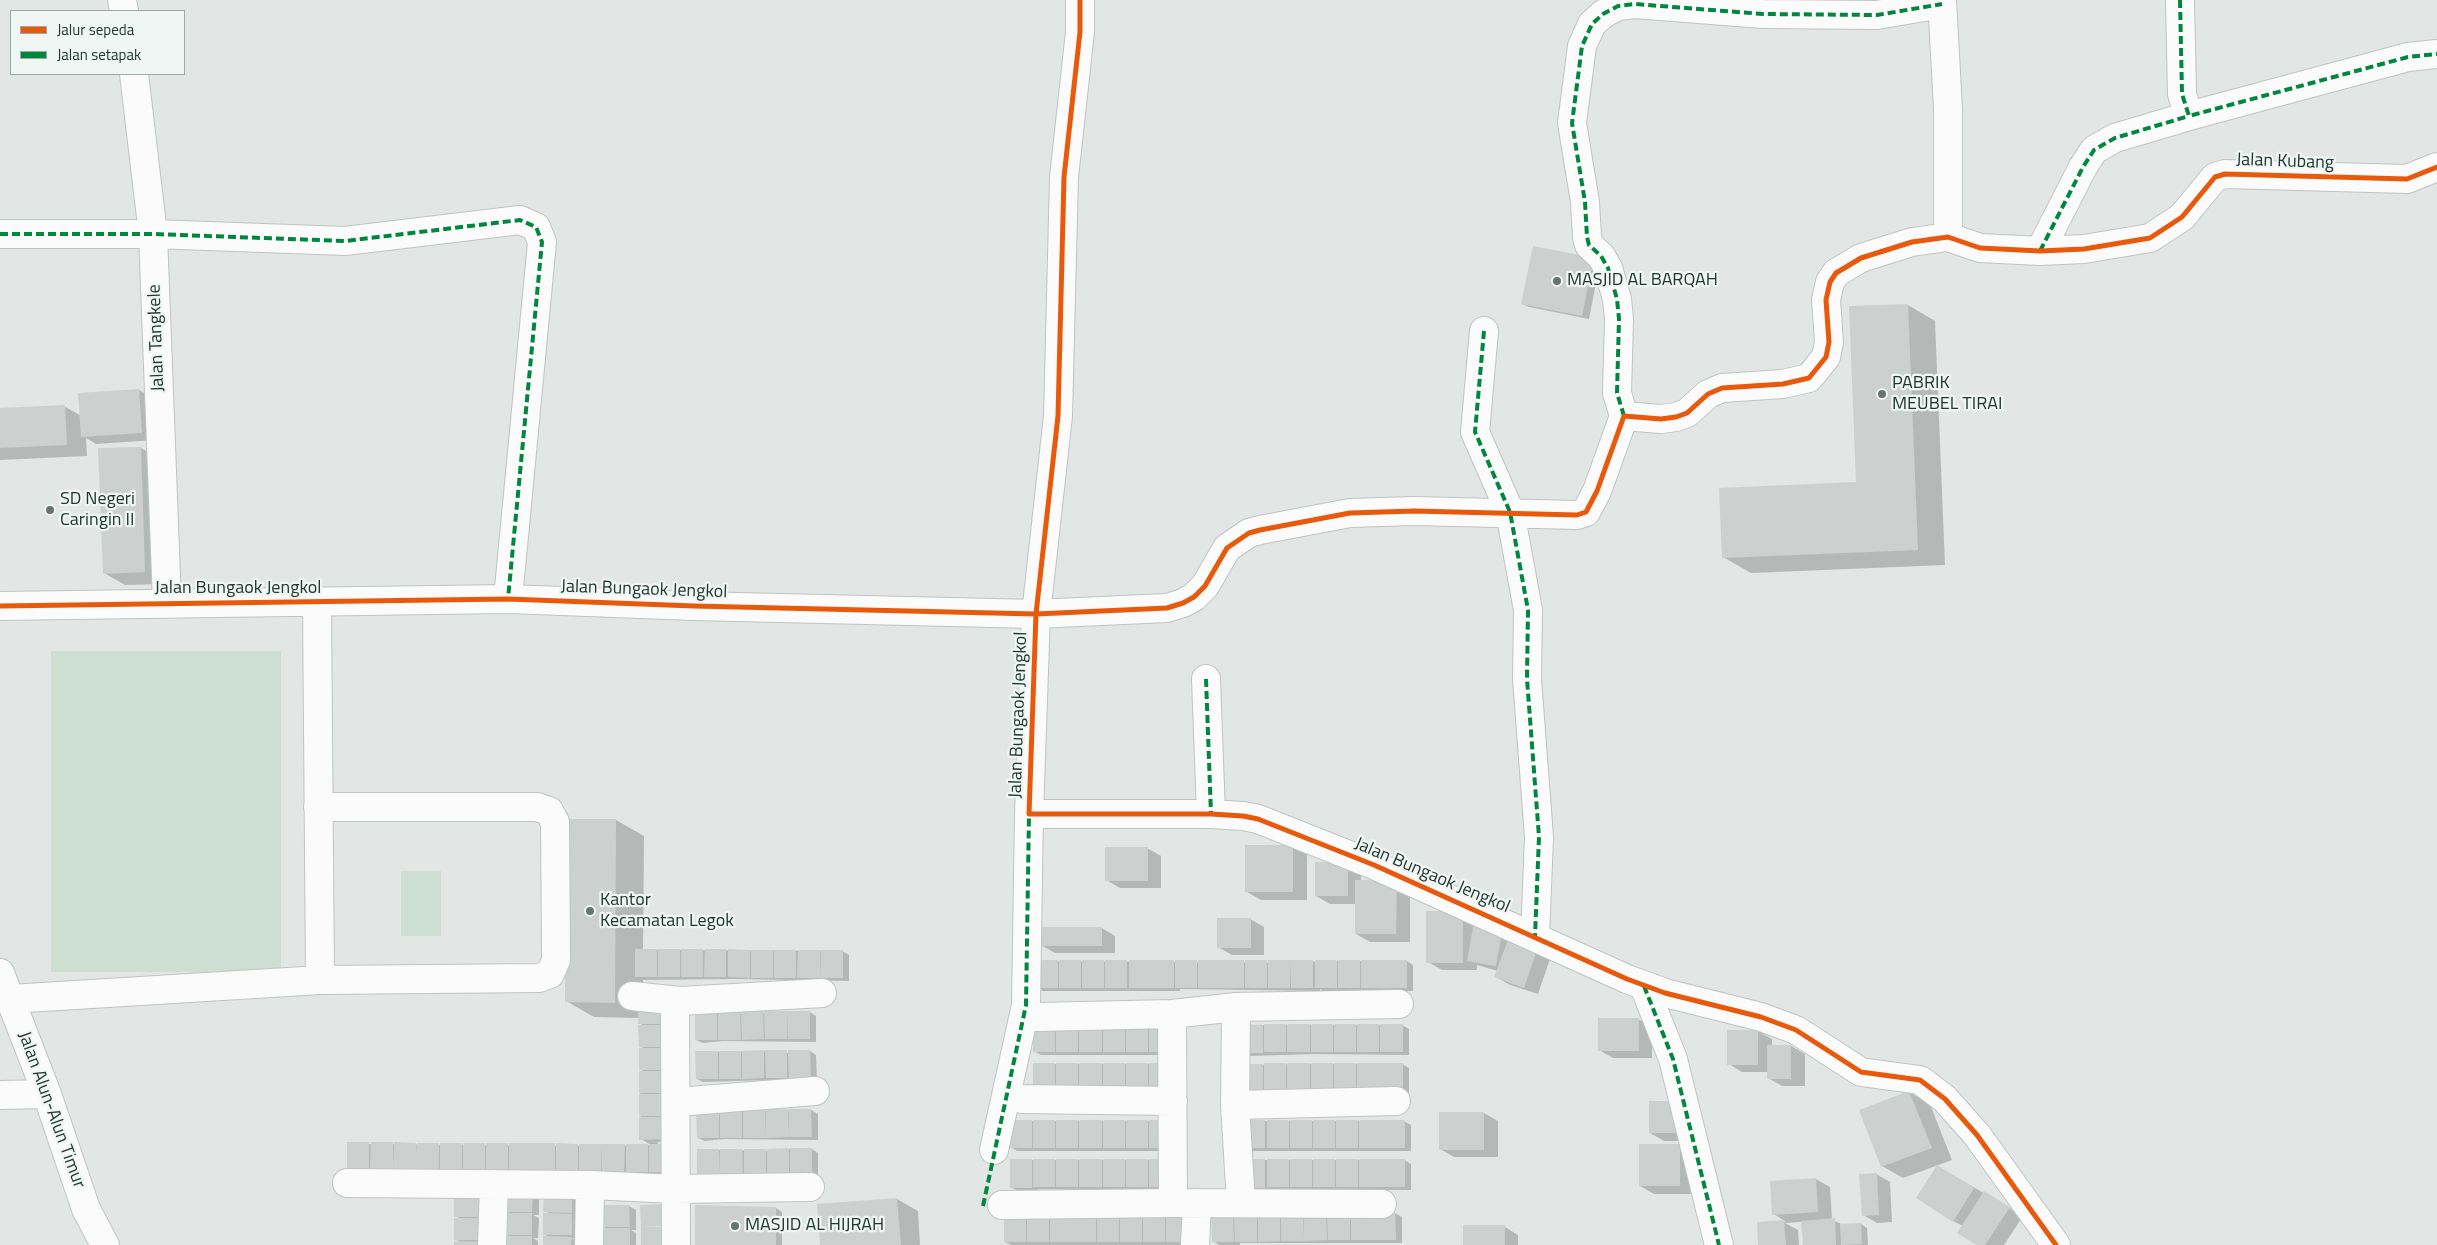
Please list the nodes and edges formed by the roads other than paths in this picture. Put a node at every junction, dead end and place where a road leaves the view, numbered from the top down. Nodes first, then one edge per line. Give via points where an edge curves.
1 (1080, 0) edge
2 (2180, 0) edge
3 (1942, 2) edge
4 (2437, 54) edge
5 (134, 75) edge
6 (2189, 116) junction
7 (2437, 167) edge
8 (0, 234) edge
9 (153, 234) junction
10 (1948, 237) junction
11 (2040, 251) junction
12 (1484, 331) dead end
13 (1624, 416) junction
14 (1510, 512) junction
15 (508, 599) junction
16 (316, 602) junction
17 (167, 603) junction
18 (0, 606) edge
19 (1036, 614) junction
20 (1206, 679) dead end
21 (318, 807) junction
22 (1029, 814) junction
23 (1211, 814) junction
24 (1534, 937) junction
25 (0, 973) edge
26 (320, 980) junction
27 (1644, 986) junction
28 (822, 993) dead end
29 (632, 996) dead end
30 (10, 999) junction
31 (680, 1001) junction
32 (1399, 1004) dead end
33 (1236, 1007) junction
34 (1172, 1014) junction
35 (1036, 1017) dead end
36 (815, 1091) dead end
37 (47, 1094) junction
38 (0, 1095) edge
39 (1022, 1099) dead end
40 (1173, 1101) junction
41 (1396, 1101) dead end
42 (677, 1102) junction
43 (1235, 1105) junction
44 (994, 1150) dead end
45 (347, 1183) dead end
46 (494, 1184) junction
47 (590, 1185) junction
48 (810, 1187) dead end
49 (676, 1189) junction
50 (1185, 1203) junction
51 (1240, 1203) junction
52 (1382, 1204) dead end
53 (1002, 1205) dead end
54 (105, 1245) edge
55 (492, 1245) edge
56 (590, 1245) edge
57 (676, 1245) edge
58 (1195, 1245) edge
59 (1719, 1245) edge
60 (2056, 1245) edge

1 - 19 street via 1080,32 1064,177 1058,416
2 - 6 street via 2182,94
3 - 10 street via 1948,109
3 - 13 street via 1877,15 1763,14 1635,4 1618,6 1592,24 1582,46 1572,123 1589,245 1608,268 1617,299 1617,393
4 - 6 street via 2408,57
5 - 9 street, Jalan Tangkele
6 - 11 street via 2115,138 2094,150
7 - 11 street, Jalan Kubang via 2407,179 2225,174 2214,177 2182,217 2150,238 2084,249
8 - 9 street
9 - 15 street via 345,241 520,220 536,227 542,242
9 - 17 street, Jalan Tangkele
10 - 11 street, Jalan Kubang via 1980,248
10 - 13 street via 1912,242 1861,258 1836,273 1830,282 1826,300 1829,342 1826,357 1809,378 1783,384 1722,388 1676,417
12 - 14 street via 1475,432
13 - 14 street via 1586,512 1577,515
14 - 19 street via 1350,513 1278,526 1249,533 1227,548 1205,586 1183,604 1167,608
14 - 24 street via 1528,610 1527,679 1539,837
15 - 16 street, Jalan Bungaok Jengkol
15 - 19 street, Jalan Bungaok Jengkol
16 - 17 street, Jalan Bungaok Jengkol
16 - 21 street
17 - 18 street, Jalan Bungaok Jengkol
19 - 22 street, Jalan Bungaok Jengkol
20 - 23 street
21 - 26 street
21 - 26 street via 536,808 549,811 555,822 556,960 550,974 539,978
22 - 23 street, Jalan Bungaok Jengkol
22 - 44 street via 1026,1005
23 - 24 street, Jalan Bungaok Jengkol via 1258,819 1374,865
24 - 27 street, Jalan Bungaok Jengkol
25 - 30 street, Jalan Alun-Alun Timur
26 - 30 street
27 - 59 street via 1673,1059
27 - 60 street, Jalan Bungaok Jengkol via 1788,1027 1809,1037 1861,1072 1920,1080 1945,1099 1977,1136
28 - 31 street
29 - 31 street
30 - 37 street, Jalan Alun-Alun Timur
31 - 42 street via 675,1011
32 - 33 street
33 - 34 street
33 - 43 street
34 - 35 street
34 - 40 street
36 - 42 street
37 - 38 street
37 - 54 street, Jalan Alun-Alun Timur via 86,1209
39 - 40 street
40 - 50 street
41 - 43 street
42 - 49 street
43 - 51 street
45 - 46 street
46 - 47 street
46 - 55 street
47 - 49 street
47 - 56 street
48 - 49 street
49 - 57 street
50 - 51 street
50 - 53 street
50 - 58 street
51 - 52 street

